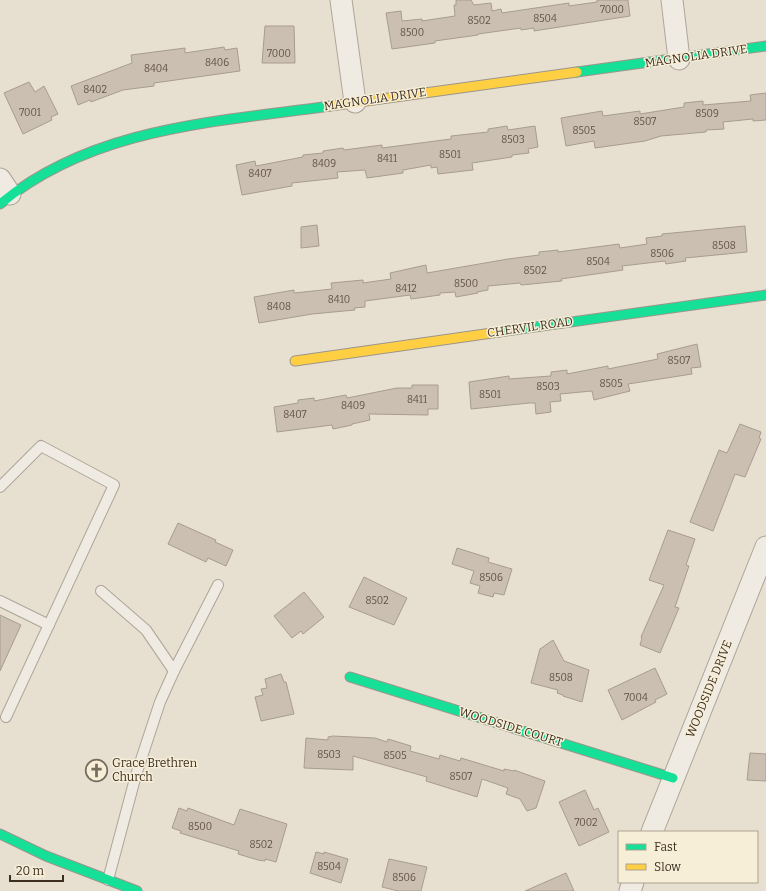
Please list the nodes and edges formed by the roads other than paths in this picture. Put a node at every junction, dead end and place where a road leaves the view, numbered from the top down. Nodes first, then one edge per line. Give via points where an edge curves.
1 (341, 0) edge
2 (672, 0) edge
3 (766, 46) edge
4 (679, 59) junction
5 (355, 102) junction
6 (3, 192) edge
7 (766, 295) edge
8 (295, 361) dead end
9 (0, 487) edge
10 (766, 547) edge
11 (218, 585) dead end
12 (101, 591) dead end
13 (0, 601) edge
14 (49, 625) junction
15 (174, 671) junction
16 (350, 677) dead end
17 (6, 717) dead end
18 (673, 778) junction
19 (652, 831) edge
20 (0, 834) edge
21 (108, 880) junction
22 (137, 891) edge

1 - 5 street
2 - 4 street
3 - 4 street, MAGNOLIA DRIVE
4 - 5 street, MAGNOLIA DRIVE
5 - 6 street, MAGNOLIA DRIVE via 185,125 135,137 70,160
7 - 8 street, CHERVIL ROAD
9 - 14 lane via 41,446 114,485
10 - 18 street, WOODSIDE DRIVE
11 - 15 lane
12 - 15 lane via 146,630
13 - 14 lane
14 - 17 lane
15 - 21 lane via 144,748
16 - 18 street, WOODSIDE COURT
18 - 19 street, WOODSIDE DRIVE
20 - 21 street via 46,856
21 - 22 street

